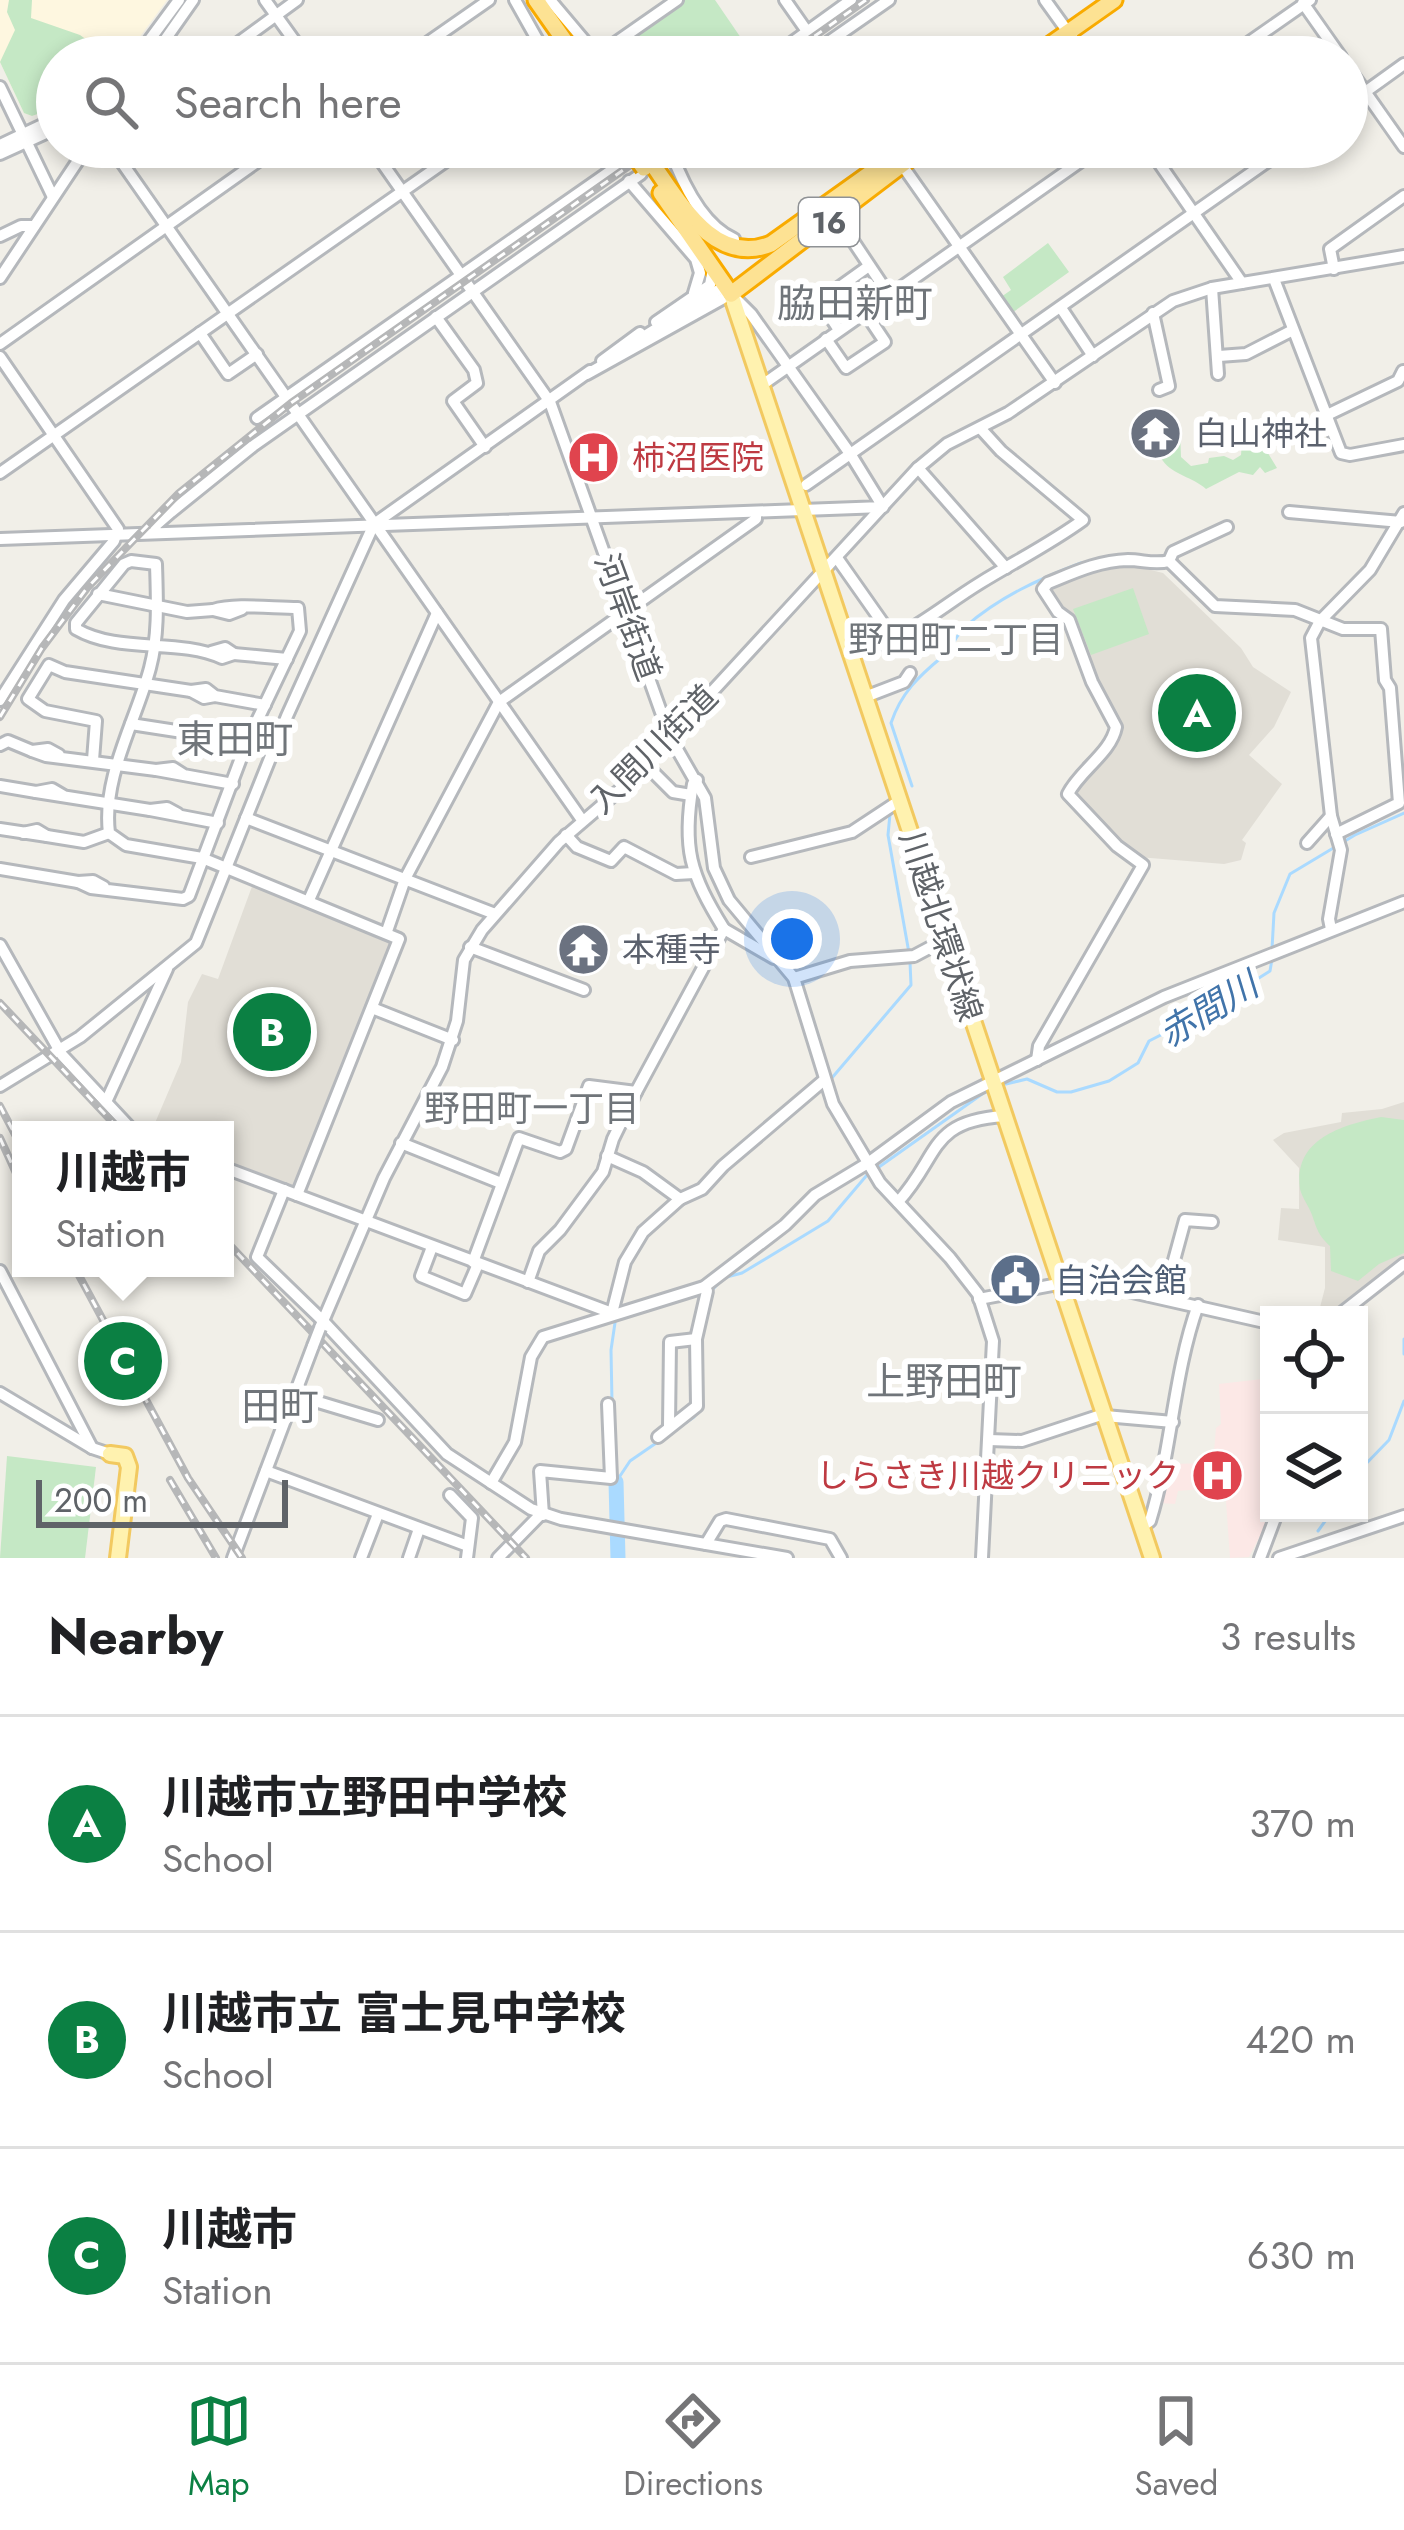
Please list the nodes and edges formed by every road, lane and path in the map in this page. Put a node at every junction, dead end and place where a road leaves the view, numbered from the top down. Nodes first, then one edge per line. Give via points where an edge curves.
1 (179, 0) edge
2 (193, 0) edge
3 (265, 0) edge
4 (297, 0) edge
5 (489, 0) edge
6 (515, 0) edge
7 (526, 0) edge
8 (536, 0) edge
9 (550, 0) edge
10 (677, 0) edge
11 (785, 0) edge
12 (851, 0) edge
13 (889, 0) edge
14 (1045, 0) edge
15 (1114, 0) edge
16 (1129, 0) edge
17 (1305, 1) edge
18 (276, 15) junction
19 (807, 32) junction
20 (152, 36) edge
21 (168, 36) edge
22 (248, 36) edge
23 (292, 36) edge
24 (437, 36) edge
25 (535, 36) edge
26 (551, 36) edge
27 (561, 36) edge
28 (580, 36) edge
29 (626, 36) edge
30 (801, 36) edge
31 (810, 36) edge
32 (843, 36) edge
33 (1071, 36) junction
34 (1257, 36) edge
35 (1328, 36) edge
36 (1403, 67) edge
37 (0, 87) edge
38 (1368, 91) edge
39 (1368, 95) edge
40 (36, 131) edge
41 (36, 135) edge
42 (25, 138) junction
43 (0, 145) edge
44 (1404, 147) edge
45 (0, 154) edge
46 (36, 161) edge
47 (39, 168) edge
48 (73, 168) edge
49 (126, 168) edge
50 (248, 168) edge
51 (385, 168) edge
52 (436, 168) edge
53 (615, 168) edge
54 (631, 168) edge
55 (644, 168) edge
56 (645, 168) edge
57 (647, 168) edge
58 (681, 168) edge
59 (878, 168) edge
60 (883, 168) edge
61 (885, 168) edge
62 (911, 168) edge
63 (1071, 168) edge
64 (1163, 168) edge
65 (1258, 168) edge
66 (402, 192) junction
67 (673, 193) junction
68 (1404, 196) edge
69 (53, 197) junction
70 (1194, 213) junction
71 (837, 217) junction
72 (167, 225) junction
73 (34, 226) junction
74 (784, 235) junction
75 (0, 236) edge
76 (959, 247) junction
77 (1404, 256) edge
78 (869, 266) junction
79 (712, 267) junction
80 (1334, 269) junction
81 (460, 275) junction
82 (0, 278) edge
83 (1274, 279) junction
84 (1242, 283) junction
85 (729, 288) junction
86 (1213, 288) junction
87 (472, 292) junction
88 (693, 296) junction
89 (889, 296) junction
90 (1061, 308) junction
91 (865, 312) junction
92 (1153, 313) junction
93 (227, 314) junction
94 (436, 317) junction
95 (839, 330) junction
96 (1294, 330) junction
97 (200, 333) junction
98 (1020, 335) junction
99 (826, 339) junction
100 (0, 344) edge
101 (256, 354) junction
102 (1093, 356) junction
103 (1220, 356) junction
104 (0, 357) edge
105 (599, 362) junction
106 (788, 366) junction
107 (1400, 368) edge
108 (587, 374) junction
109 (1218, 374) dead end
110 (1055, 382) junction
111 (762, 385) junction
112 (1159, 390) dead end
113 (287, 397) junction
114 (550, 402) junction
115 (299, 414) junction
116 (1327, 415) junction
117 (257, 418) dead end
118 (981, 429) junction
119 (55, 435) junction
120 (1404, 445) edge
121 (485, 447) junction
122 (851, 455) junction
123 (918, 468) junction
124 (0, 473) edge
125 (806, 485) dead end
126 (883, 507) junction
127 (802, 510) junction
128 (756, 512) junction
129 (1289, 512) dead end
130 (592, 518) junction
131 (1402, 519) edge
132 (374, 524) junction
133 (1228, 527) dead end
134 (155, 533) junction
135 (116, 535) junction
136 (0, 539) edge
137 (837, 558) junction
138 (1168, 561) junction
139 (1006, 568) junction
140 (824, 574) junction
141 (98, 594) junction
142 (158, 607) junction
143 (626, 611) junction
144 (437, 613) junction
145 (1320, 621) junction
146 (894, 640) junction
147 (155, 646) junction
148 (850, 653) junction
149 (286, 659) junction
150 (910, 674) dead end
151 (145, 684) junction
152 (865, 697) junction
153 (0, 700) edge
154 (500, 702) junction
155 (265, 705) junction
156 (131, 724) junction
157 (670, 737) junction
158 (247, 742) junction
159 (0, 745) edge
160 (272, 751) junction
161 (93, 760) junction
162 (117, 764) junction
163 (645, 764) junction
164 (697, 780) junction
165 (233, 784) junction
166 (0, 786) edge
167 (691, 795) junction
168 (899, 801) junction
169 (110, 803) junction
170 (1331, 817) junction
171 (246, 818) junction
172 (582, 820) junction
173 (218, 823) junction
174 (0, 829) edge
175 (109, 832) junction
176 (566, 835) junction
177 (1339, 841) junction
178 (1307, 843) dead end
179 (329, 850) junction
180 (751, 857) dead end
181 (202, 858) junction
182 (227, 868) junction
183 (0, 869) edge
184 (694, 873) junction
185 (405, 879) junction
186 (309, 900) junction
187 (1404, 902) edge
188 (495, 914) junction
189 (724, 929) junction
190 (1330, 929) junction
191 (387, 931) junction
192 (946, 940) junction
193 (0, 945) edge
194 (470, 947) junction
195 (784, 963) junction
196 (168, 968) junction
197 (794, 978) junction
198 (584, 990) dead end
199 (372, 1008) junction
200 (453, 1040) junction
201 (59, 1050) junction
202 (1037, 1060) junction
203 (992, 1080) junction
204 (824, 1082) junction
205 (0, 1086) edge
206 (636, 1092) junction
207 (106, 1102) junction
208 (1004, 1115) junction
209 (124, 1121) edge
210 (401, 1143) junction
211 (607, 1156) junction
212 (868, 1163) junction
213 (234, 1171) edge
214 (501, 1183) junction
215 (290, 1193) junction
216 (680, 1199) junction
217 (898, 1202) junction
218 (364, 1221) junction
219 (1212, 1222) dead end
220 (432, 1247) junction
221 (475, 1263) junction
222 (1404, 1264) edge
223 (1, 1274) edge
224 (1060, 1281) junction
225 (528, 1282) junction
226 (704, 1287) junction
227 (1164, 1297) junction
228 (980, 1299) junction
229 (1198, 1305) junction
230 (1350, 1306) edge
231 (617, 1312) junction
232 (1260, 1321) edge
233 (322, 1324) junction
234 (697, 1339) junction
235 (0, 1393) edge
236 (295, 1395) junction
237 (608, 1404) dead end
238 (1104, 1415) junction
239 (378, 1420) dead end
240 (1172, 1422) junction
241 (669, 1426) junction
242 (658, 1437) dead end
243 (989, 1440) junction
244 (92, 1448) junction
245 (110, 1454) joint
246 (266, 1471) junction
247 (491, 1483) junction
248 (450, 1495) dead end
249 (378, 1514) junction
250 (543, 1515) junction
251 (1404, 1516) edge
252 (1274, 1522) edge
253 (1141, 1527) junction
254 (419, 1529) junction
255 (706, 1544) junction
256 (468, 1552) edge
257 (118, 1558) edge
258 (233, 1558) edge
259 (361, 1558) edge
260 (409, 1558) edge
261 (498, 1558) edge
262 (787, 1558) edge
263 (841, 1558) edge
264 (982, 1558) edge
265 (1152, 1558) edge
266 (1260, 1558) edge
267 (1279, 1558) edge

1 - 20 street
2 - 21 street
3 - 18 street
4 - 18 street
5 - 24 street
6 - 25 street
7 - 26 highway
8 - 27 highway
9 - 28 street
10 - 29 street
11 - 19 street
12 - 19 street
13 - 32 street
14 - 33 street
15 - 33 highway
16 - 33 highway
17 - 34 street
17 - 35 street
18 - 22 street
18 - 23 street
19 - 30 street
19 - 31 street
36 - 38 street
37 - 42 street
39 - 44 street
40 - 42 street
41 - 42 street
42 - 43 street
42 - 45 street
42 - 46 street
47 - 69 street
48 - 69 street
49 - 72 street
50 - 72 street
51 - 66 street, 河岸街道
52 - 66 street
53 - 81 street
54 - 87 street
55 - 88 street via 696,259
56 - 79 highway
57 - 67 highway, 16
58 - 74 street via 717,230 745,242
59 - 74 highway, 16
60 - 85 highway, 16
61 - 71 highway, 16
62 - 76 street
63 - 76 street
64 - 70 street
65 - 70 street
66 - 81 street, 河岸街道
66 - 93 street
67 - 74 highway, 16 via 723,244 754,249
67 - 85 highway
68 - 80 street via 1330,250
69 - 73 street
70 - 84 street
70 - 90 street
71 - 78 street
71 - 85 highway, 16
72 - 93 street
72 - 100 street
73 - 75 street
73 - 82 street
76 - 89 street
76 - 98 street
77 - 80 street, 入間川街道
78 - 89 street
78 - 95 street via 820,302
79 - 85 highway
79 - 88 street via 710,285
80 - 83 street, 入間川街道
81 - 87 street, 河岸街道
81 - 113 street
83 - 84 street, 入間川街道
83 - 96 street
84 - 86 street, 入間川街道
85 - 105 street
85 - 106 street
85 - 108 street
85 - 111 main road, 川越北環状線
86 - 92 street, 入間川街道
86 - 103 street
87 - 94 street
87 - 114 street, 河岸街道
88 - 105 street
89 - 91 street
90 - 98 street
90 - 102 street
91 - 95 street
91 - 99 street via 885,342 846,368
92 - 102 street, 入間川街道
92 - 112 street via 1168,386
93 - 97 street
93 - 101 street
94 - 115 street
94 - 121 street via 474,370 477,383 453,400
95 - 99 street
96 - 103 street via 1246,354
96 - 116 street
97 - 101 street via 228,374
97 - 119 street
98 - 110 street
98 - 122 street
99 - 106 street
101 - 113 street
102 - 110 street, 入間川街道
103 - 109 street
104 - 119 street
105 - 108 street
106 - 111 street
106 - 122 street
107 - 116 street via 1398,381
108 - 114 street
110 - 118 street, 入間川街道
111 - 127 main road, 川越北環状線
113 - 115 street
113 - 117 street
114 - 121 street
114 - 130 street, 河岸街道
115 - 132 street
115 - 134 street via 193,492
116 - 120 street via 1341,453
118 - 123 street, 入間川街道
118 - 139 street via 1083,520
119 - 124 street
119 - 135 street
121 - 132 street
122 - 125 street
122 - 126 street
123 - 126 street, 入間川街道
123 - 139 street
126 - 127 street
126 - 137 street, 入間川街道
127 - 128 street
127 - 140 main road, 川越北環状線
128 - 130 street
128 - 143 street
129 - 131 street
130 - 132 street
130 - 143 street, 河岸街道
131 - 145 street via 1370,570
132 - 134 street
132 - 144 street
132 - 160 street
133 - 138 street
134 - 135 street
135 - 136 street
135 - 153 street
137 - 140 street, 入間川街道
137 - 146 street
138 - 145 street via 1215,607 1295,610
138 - 202 street via 1095,564 1043,589 1069,620 1117,727 1068,794 1143,865
139 - 146 street
140 - 148 main road, 川越北環状線
140 - 157 street, 入間川街道
141 - 142 street
141 - 142 street via 124,564 156,564
141 - 147 street via 76,629
142 - 147 street
142 - 149 street via 301,610
143 - 154 street
143 - 157 street, 河岸街道
144 - 154 street
144 - 179 street
145 - 170 street via 1311,638
145 - 177 street via 1381,629 1400,803
146 - 148 street
147 - 149 street
147 - 151 street
148 - 152 main road, 川越北環状線
149 - 155 street
150 - 152 street
151 - 155 street
151 - 156 street
151 - 161 street via 46,668 29,702 93,717
152 - 168 main road, 川越北環状線
154 - 172 street
154 - 185 street
155 - 158 street
156 - 158 street
156 - 162 street
157 - 163 street, 入間川街道
157 - 164 street, 河岸街道
158 - 160 street
158 - 165 street
159 - 161 street
160 - 171 street
161 - 162 street
162 - 165 street
162 - 169 street
163 - 167 street via 673,792
163 - 172 street, 入間川街道
164 - 167 street
164 - 195 street, 河岸街道 via 719,881
165 - 173 street
166 - 169 street
167 - 184 street via 685,834
168 - 180 street via 852,832
168 - 192 main road, 川越北環状線
169 - 173 street
169 - 175 street
170 - 177 street
170 - 178 street
171 - 179 street
171 - 182 street
172 - 176 street, 入間川街道
173 - 181 street
174 - 175 street via 83,842
175 - 181 street via 125,845
176 - 184 street via 611,861 624,847 676,874
176 - 188 street, 入間川街道
177 - 190 street
179 - 185 street
179 - 186 street
181 - 182 street
181 - 183 street via 187,898
182 - 186 street
182 - 196 street via 196,943
184 - 189 street
185 - 188 street
185 - 191 street
186 - 191 street
187 - 190 street
188 - 194 street, 入間川街道
189 - 195 street
189 - 206 street
190 - 202 street
191 - 199 street via 399,939
192 - 197 street via 914,956 850,961
192 - 203 main road, 川越北環状線
193 - 201 street
194 - 198 street
194 - 200 street, 入間川街道
195 - 197 street, 河岸街道
196 - 201 street
196 - 207 street
197 - 204 street, 河岸街道
199 - 200 street
199 - 215 street
200 - 210 street, 入間川街道
201 - 205 street
201 - 207 street
202 - 203 street
203 - 208 main road, 川越北環状線
203 - 212 street
204 - 212 street, 河岸街道
204 - 216 street via 703,1189
206 - 211 street
206 - 214 street via 589,1086 566,1149 519,1138
207 - 209 street
208 - 217 street via 942,1136
208 - 224 main road, 川越北環状線
210 - 214 street
210 - 218 street, 入間川街道
211 - 216 street
211 - 225 street via 594,1186 539,1251
212 - 217 street, 河岸街道
212 - 226 street via 815,1195
213 - 215 street
214 - 221 street
215 - 218 street
215 - 233 street via 257,1257
216 - 231 street via 635,1242
217 - 228 street, 河岸街道
218 - 220 street
218 - 233 street, 入間川街道
219 - 227 street via 1185,1220
220 - 221 street
220 - 221 street via 421,1276 465,1294
221 - 225 street
222 - 230 street
223 - 244 street
224 - 227 street
224 - 228 street
224 - 238 main road, 川越北環状線
225 - 231 street
226 - 231 street
226 - 234 street
227 - 229 street
228 - 243 street, 河岸街道 via 993,1341
229 - 232 street
229 - 240 street
231 - 247 street via 534,1346 515,1442
233 - 236 street, 入間川街道, bridge
233 - 247 street via 447,1454
234 - 241 street via 697,1406
234 - 241 street via 670,1342
235 - 244 street
236 - 239 street
236 - 246 street, 入間川街道
237 - 250 street via 611,1478 540,1471
238 - 240 street
238 - 243 street via 1022,1441
238 - 253 main road, 川越北環状線
240 - 253 street via 1158,1496
241 - 242 street
243 - 264 street, 河岸街道
244 - 245 street
245 - 257 main road via 125,1456 129,1467
246 - 249 street
246 - 258 street, 入間川街道
247 - 250 street
248 - 256 street via 472,1518
249 - 254 street
249 - 259 street
250 - 255 street
250 - 261 street
251 - 267 street
252 - 266 street
253 - 265 main road, 川越北環状線
254 - 256 street
254 - 260 street
255 - 262 street
255 - 263 street via 726,1519 830,1539

